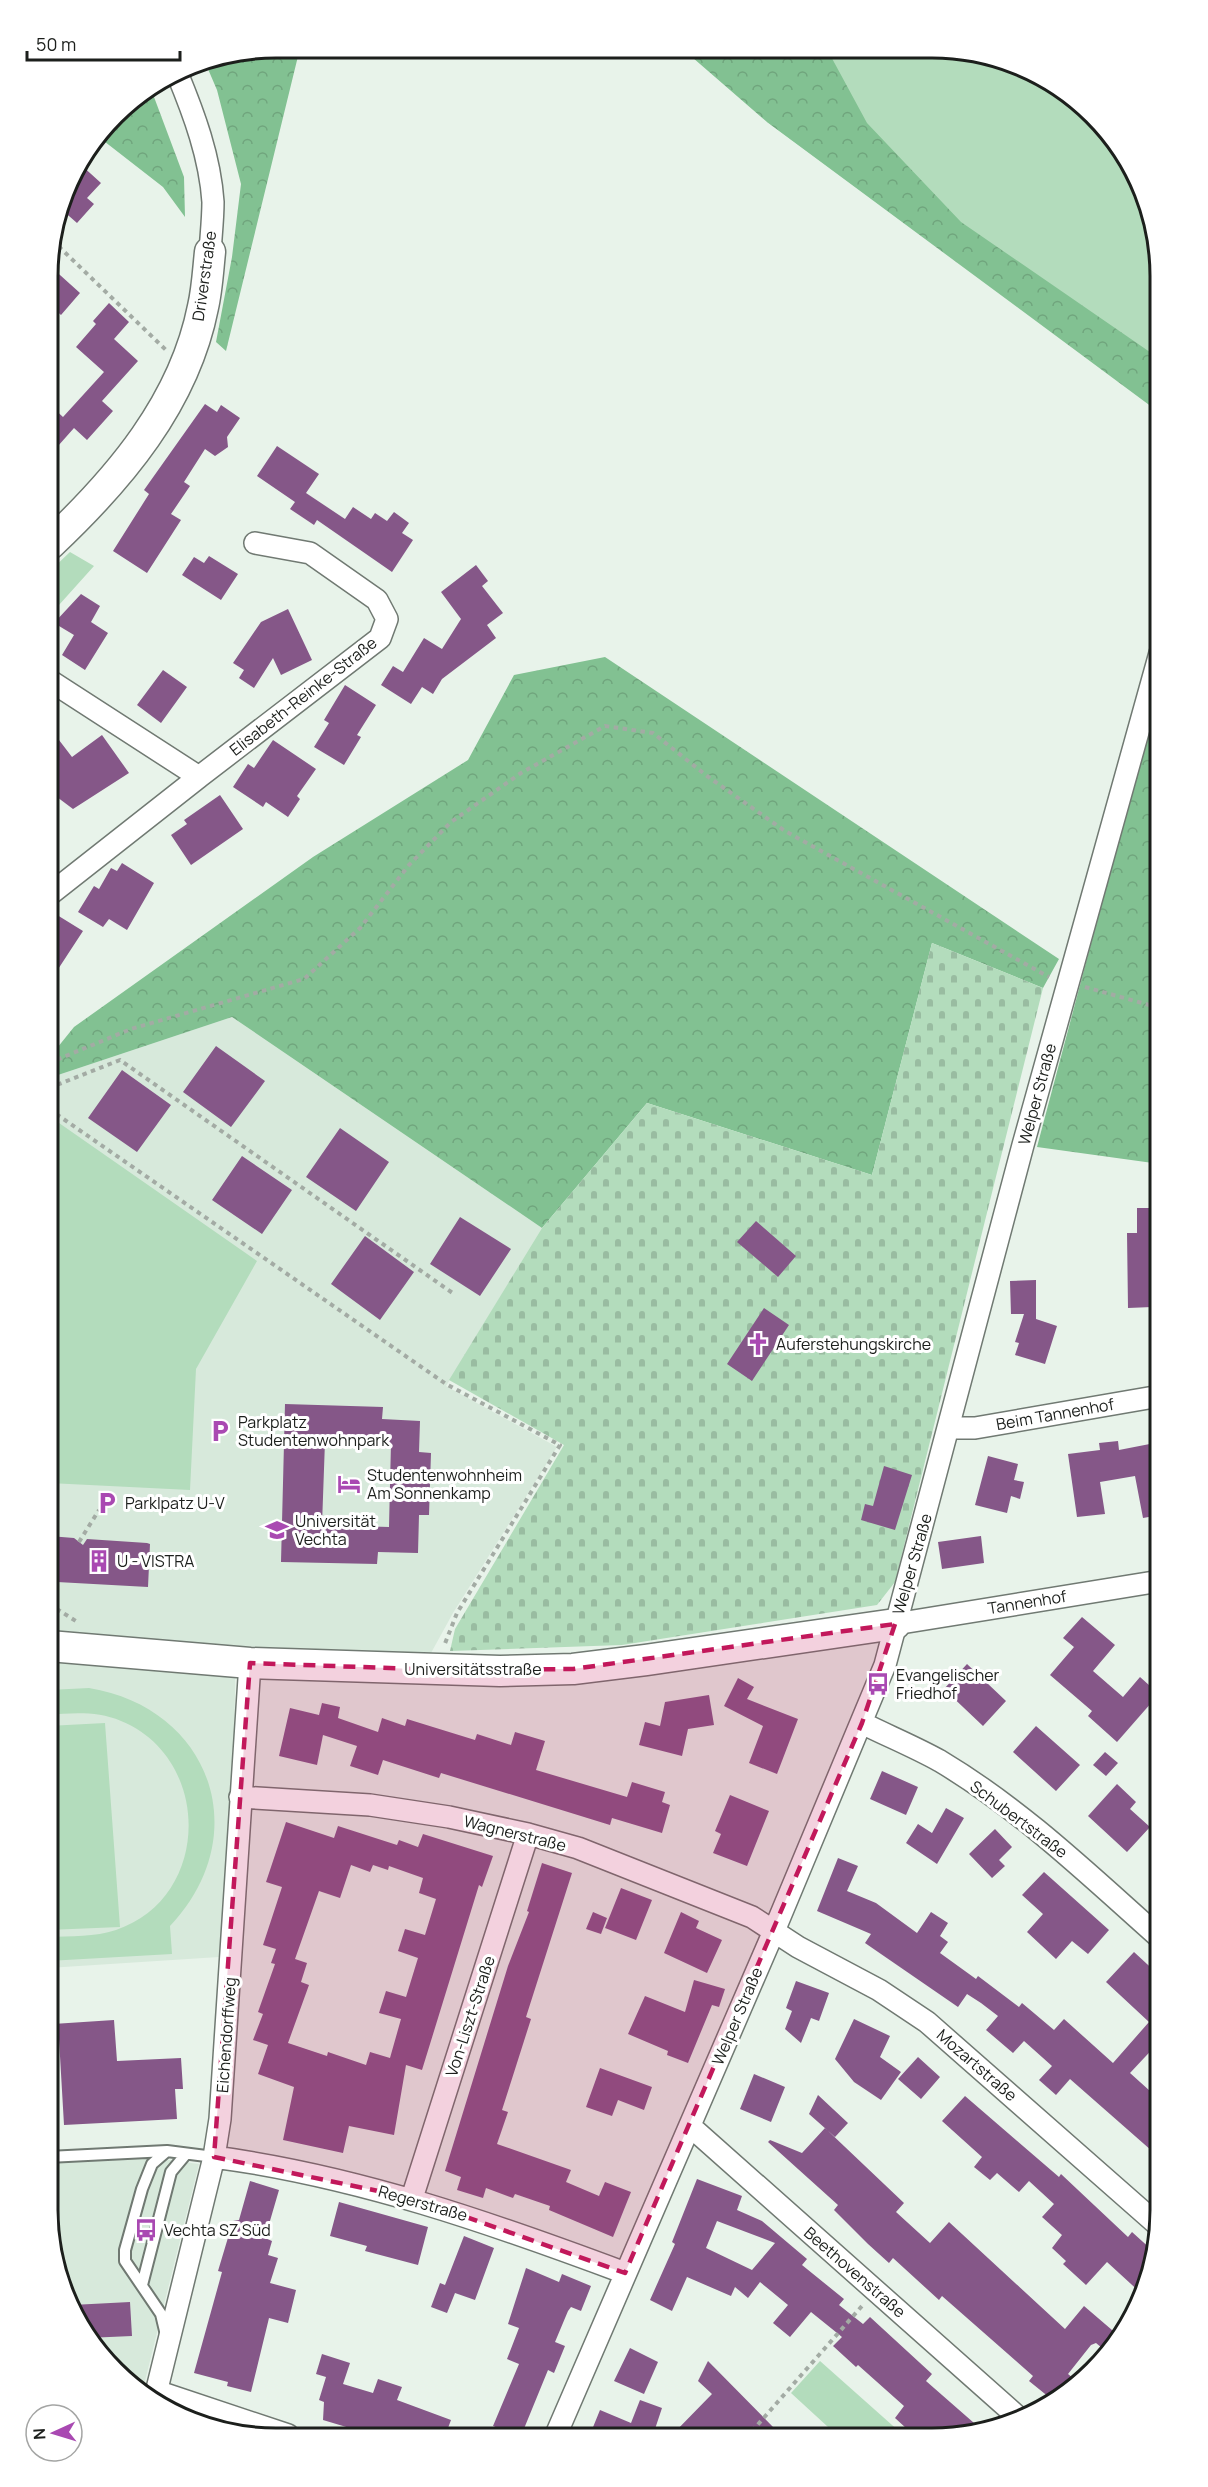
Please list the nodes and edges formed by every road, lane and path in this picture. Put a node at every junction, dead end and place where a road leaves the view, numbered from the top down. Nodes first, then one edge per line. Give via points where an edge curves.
1 (180, 81) edge
2 (60, 248) edge
3 (210, 252) joint
4 (173, 350) dead end
5 (58, 536) edge
6 (255, 543) dead end
7 (58, 685) edge
8 (1150, 689) edge
9 (199, 777) junction
10 (58, 888) edge
11 (1068, 982) junction
12 (1150, 1005) edge
13 (58, 1059) edge
14 (58, 1084) edge
15 (58, 1116) edge
16 (454, 1294) dead end
17 (1150, 1398) edge
18 (949, 1428) junction
19 (99, 1510) dead end
20 (79, 1542) dead end
21 (1150, 1583) edge
22 (58, 1610) edge
23 (895, 1624) junction
24 (82, 1626) dead end
25 (58, 1647) edge
26 (250, 1662) junction
27 (443, 1670) junction
28 (862, 1724) junction
29 (240, 1797) junction
30 (528, 1834) junction
31 (1150, 1929) edge
32 (774, 1930) junction
33 (690, 2126) junction
34 (167, 2151) junction
35 (186, 2154) junction
36 (58, 2156) edge
37 (214, 2157) junction
38 (412, 2198) junction
39 (1149, 2218) edge
40 (625, 2273) junction
41 (142, 2285) junction
42 (876, 2289) junction
43 (167, 2339) junction
44 (156, 2392) edge
45 (171, 2401) edge
46 (1013, 2413) edge
47 (264, 2428) edge
48 (559, 2428) edge
49 (755, 2428) edge

1 - 3 street, Driverstraße via 205,150 213,202
2 - 4 path via 167,352
3 - 5 street, Driverstraße via 203,308 187,362 174,388 143,441 112,482
6 - 9 street, Elisabeth-Reinke-Straße via 310,553 377,600 387,619 380,638
7 - 9 street
8 - 11 street, Welper Straße
9 - 10 street, Elisabeth-Reinke-Straße
11 - 12 path
11 - 13 path via 1042,974 785,831 653,733 605,726 521,773 451,822 409,865 360,928 304,979 131,1029
11 - 18 street, Welper Straße
14 - 16 path via 120,1060
15 - 27 path via 446,1384 560,1445 457,1613 443,1649
17 - 18 street, Beim Tannenhof via 975,1428
18 - 23 street, Welper Straße
19 - 20 path
21 - 23 street, Tannenhof
22 - 24 path
23 - 27 street, Universitätsstraße via 573,1669
23 - 28 street, Welper Straße via 885,1665
25 - 26 street, Universitätsstraße
26 - 27 street, Universitätsstraße
26 - 29 street, Eichendorffweg
28 - 31 street, Schubertstraße via 938,1761 994,1797 1040,1831
28 - 32 street, Welper Straße
29 - 30 street, Wagnerstraße via 370,1805
29 - 37 street, Eichendorffweg via 223,2086
30 - 32 street, Wagnerstraße via 657,1878
30 - 38 street, Von-Liszt-Straße
32 - 33 street, Welper Straße
32 - 39 street, Mozartstraße via 927,2022
33 - 40 street, Welper Straße
33 - 42 street, Beethovenstraße
34 - 35 lane
34 - 36 lane
34 - 41 lane via 148,2172 125,2250 125,2261
35 - 37 lane
35 - 41 lane via 171,2172
37 - 38 street, Regerstraße
37 - 43 street, Eichendorffweg
38 - 40 street, Regerstraße via 513,2230
40 - 48 street, Welper Straße
41 - 43 lane via 161,2314
42 - 46 street, Beethovenstraße
42 - 49 path
43 - 44 street, Eichendorffweg
45 - 47 street

